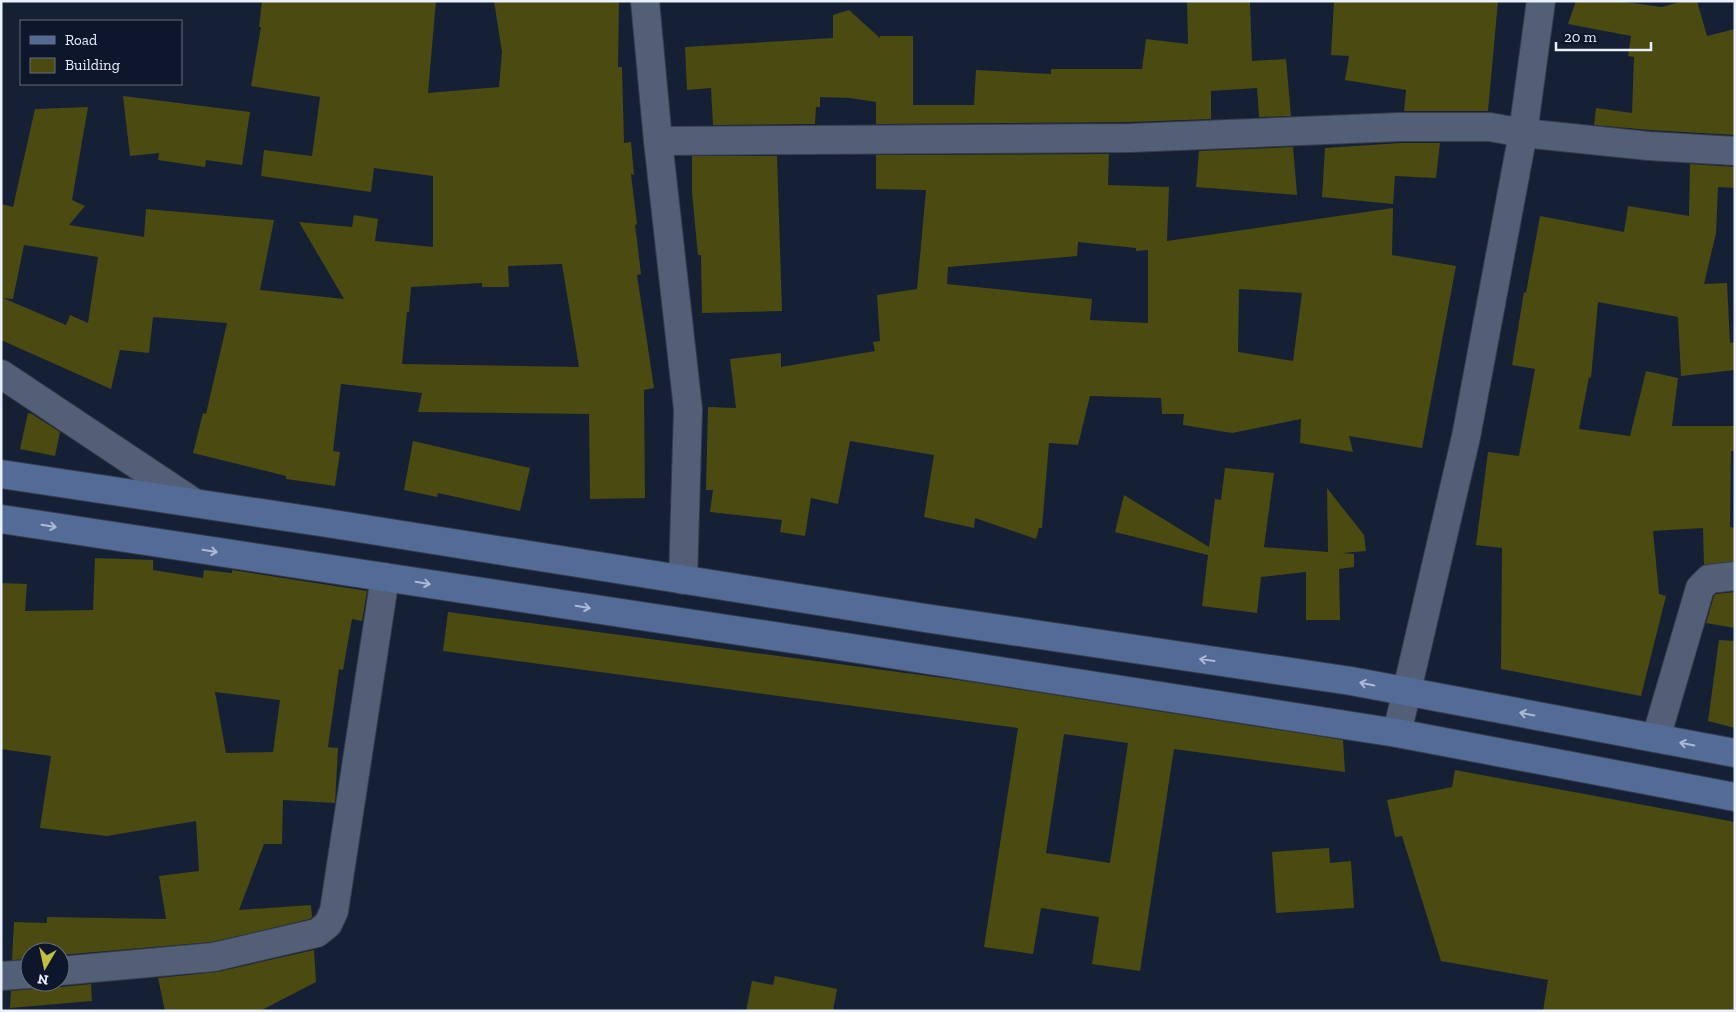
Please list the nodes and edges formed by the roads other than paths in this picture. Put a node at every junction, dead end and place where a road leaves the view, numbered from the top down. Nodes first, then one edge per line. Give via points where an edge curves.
1 (645, 1) edge
2 (1541, 1) edge
3 (1523, 133) junction
4 (658, 141) junction
5 (1735, 150) edge
6 (1, 374) edge
7 (1, 474) edge
8 (193, 502) junction
9 (1, 519) edge
10 (1735, 576) edge
11 (385, 577) junction
12 (683, 580) junction
13 (1407, 692) junction
14 (1398, 733) junction
15 (1656, 738) junction
16 (1735, 753) edge
17 (1735, 797) edge
18 (70, 971) edge
19 (20, 975) edge
20 (1, 976) edge

1 - 4 street
2 - 3 street
3 - 4 street via 1490,126 1400,126 1130,138
3 - 5 street via 1649,146
3 - 13 street via 1466,437
4 - 12 street via 688,408
6 - 8 street
7 - 8 street
8 - 12 street
9 -> 11 street
10 - 15 street via 1709,579 1700,588
11 -> 14 street
11 - 18 street via 334,911 328,924 317,934 214,957
13 -> 12 street
13 - 14 street
15 -> 13 street
14 - 17 street
16 -> 15 street
19 - 20 street

